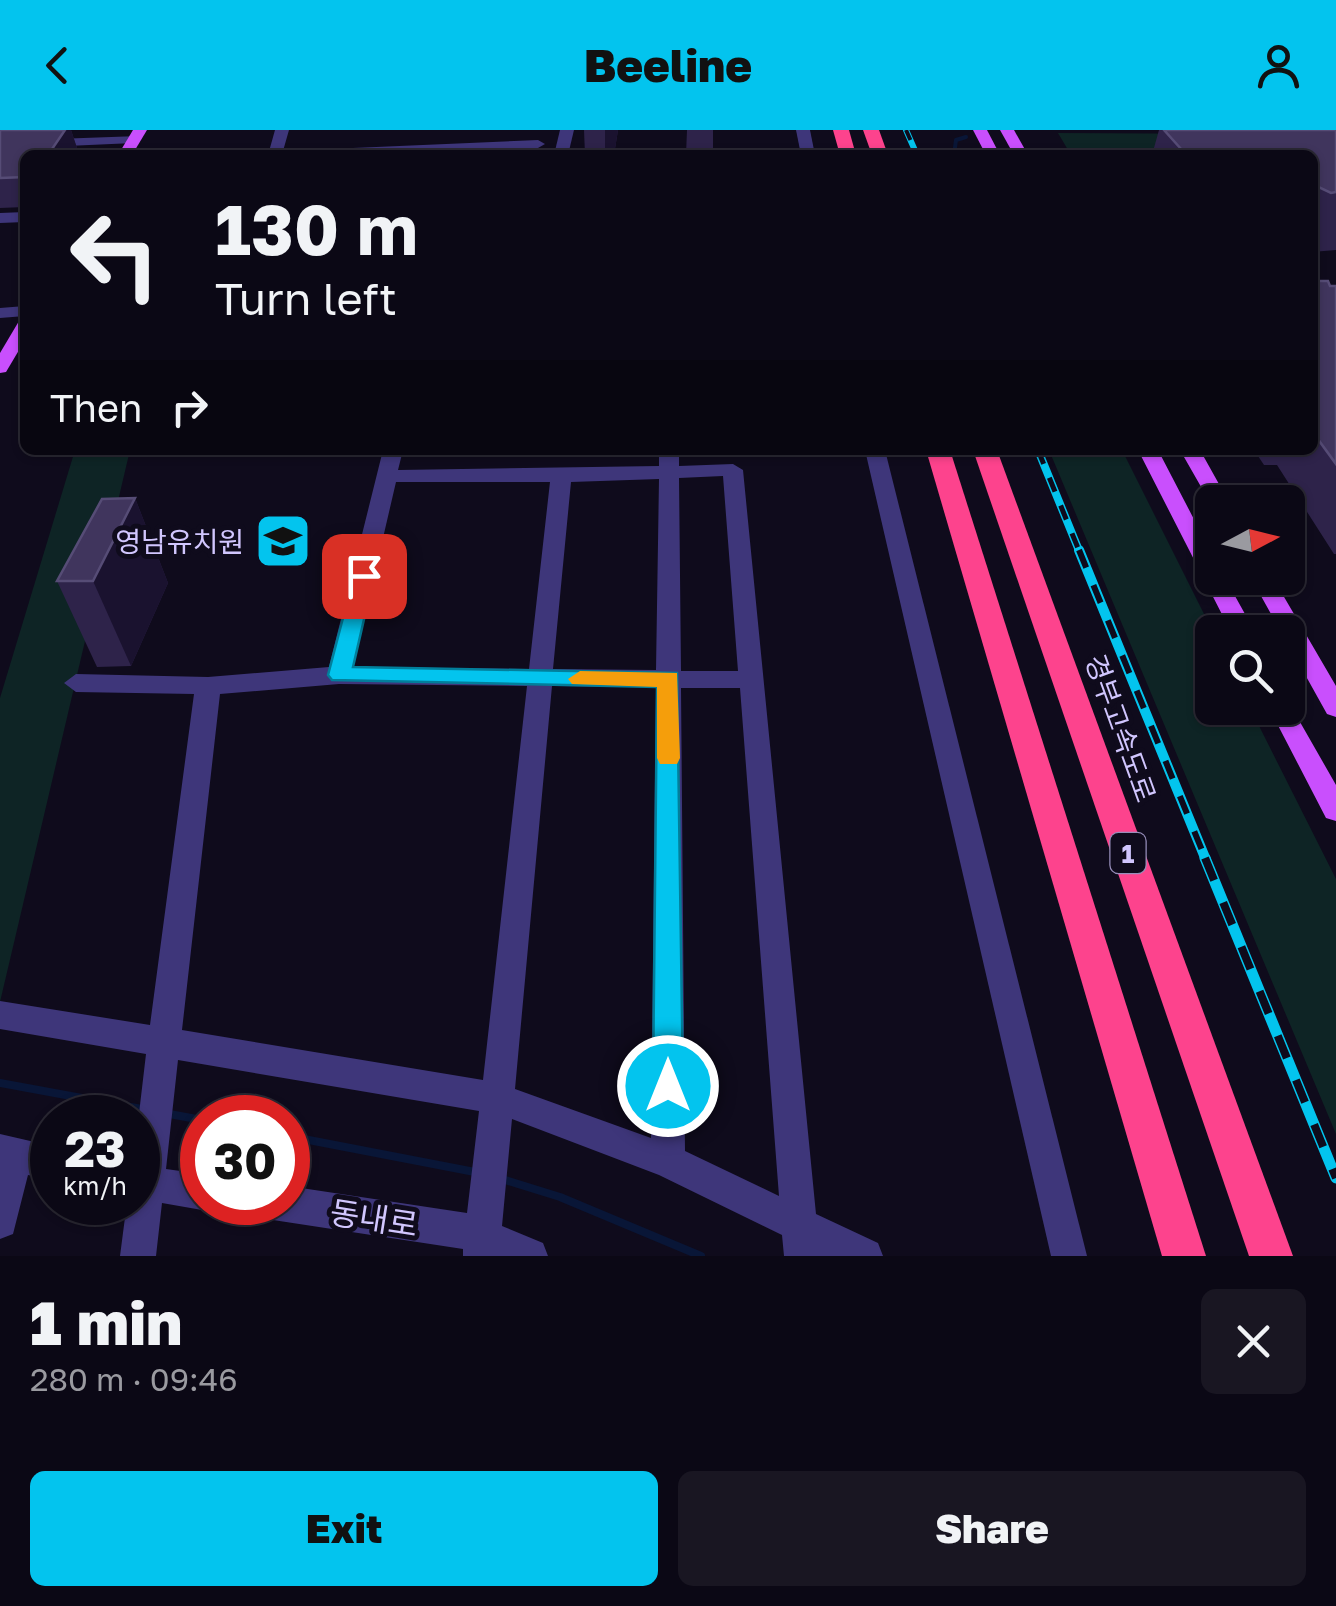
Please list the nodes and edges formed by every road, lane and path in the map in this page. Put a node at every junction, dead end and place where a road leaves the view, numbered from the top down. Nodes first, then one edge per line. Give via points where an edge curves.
1 (137, 135) edge
2 (538, 144) dead end
3 (0, 145) edge
4 (410, 150) edge
5 (20, 334) edge
6 (0, 368) edge
7 (392, 455) edge
8 (876, 455) edge
9 (940, 455) edge
10 (987, 455) edge
11 (1151, 455) edge
12 (1193, 455) edge
13 (669, 461) edge
14 (388, 476) junction
15 (561, 476) junction
16 (1210, 485) edge
17 (1195, 540) edge
18 (1272, 595) edge
19 (340, 675) junction
20 (540, 679) junction
21 (669, 679) junction
22 (752, 680) junction
23 (76, 684) dead end
24 (208, 686) junction
25 (1336, 708) edge
26 (1291, 725) edge
27 (1336, 810) edge
28 (0, 1015) edge
29 (164, 1042) junction
30 (156, 1095) edge
31 (497, 1098) junction
32 (7, 1153) edge
33 (668, 1161) junction
34 (310, 1210) edge
35 (0, 1222) edge
36 (140, 1225) edge
37 (801, 1239) edge
38 (482, 1246) edge
39 (138, 1256) edge
40 (530, 1256) edge
41 (865, 1256) edge
42 (1069, 1256) edge
43 (1184, 1256) edge
44 (1270, 1256) edge

1 - 3 street
2 - 4 street
5 - 6 main road
7 - 14 street
8 - 42 street
9 - 43 highway
10 - 44 highway, 경부고속도로 / 1
11 - 17 main road
12 - 16 main road
13 - 15 street
13 - 21 street
13 - 22 street via 733,470
14 - 15 street
14 - 19 street
15 - 20 street
18 - 25 main road
19 - 20 street
19 - 24 street
20 - 21 street
20 - 31 street
21 - 22 street
21 - 33 street
22 - 37 street
23 - 24 street
24 - 29 street
26 - 27 main road
28 - 29 street
29 - 30 street
29 - 31 street
31 - 33 street
31 - 38 street
32 - 35 street
33 - 37 street
34 - 38 street, 동내로
36 - 39 street
37 - 41 street
38 - 40 street, 동내로

